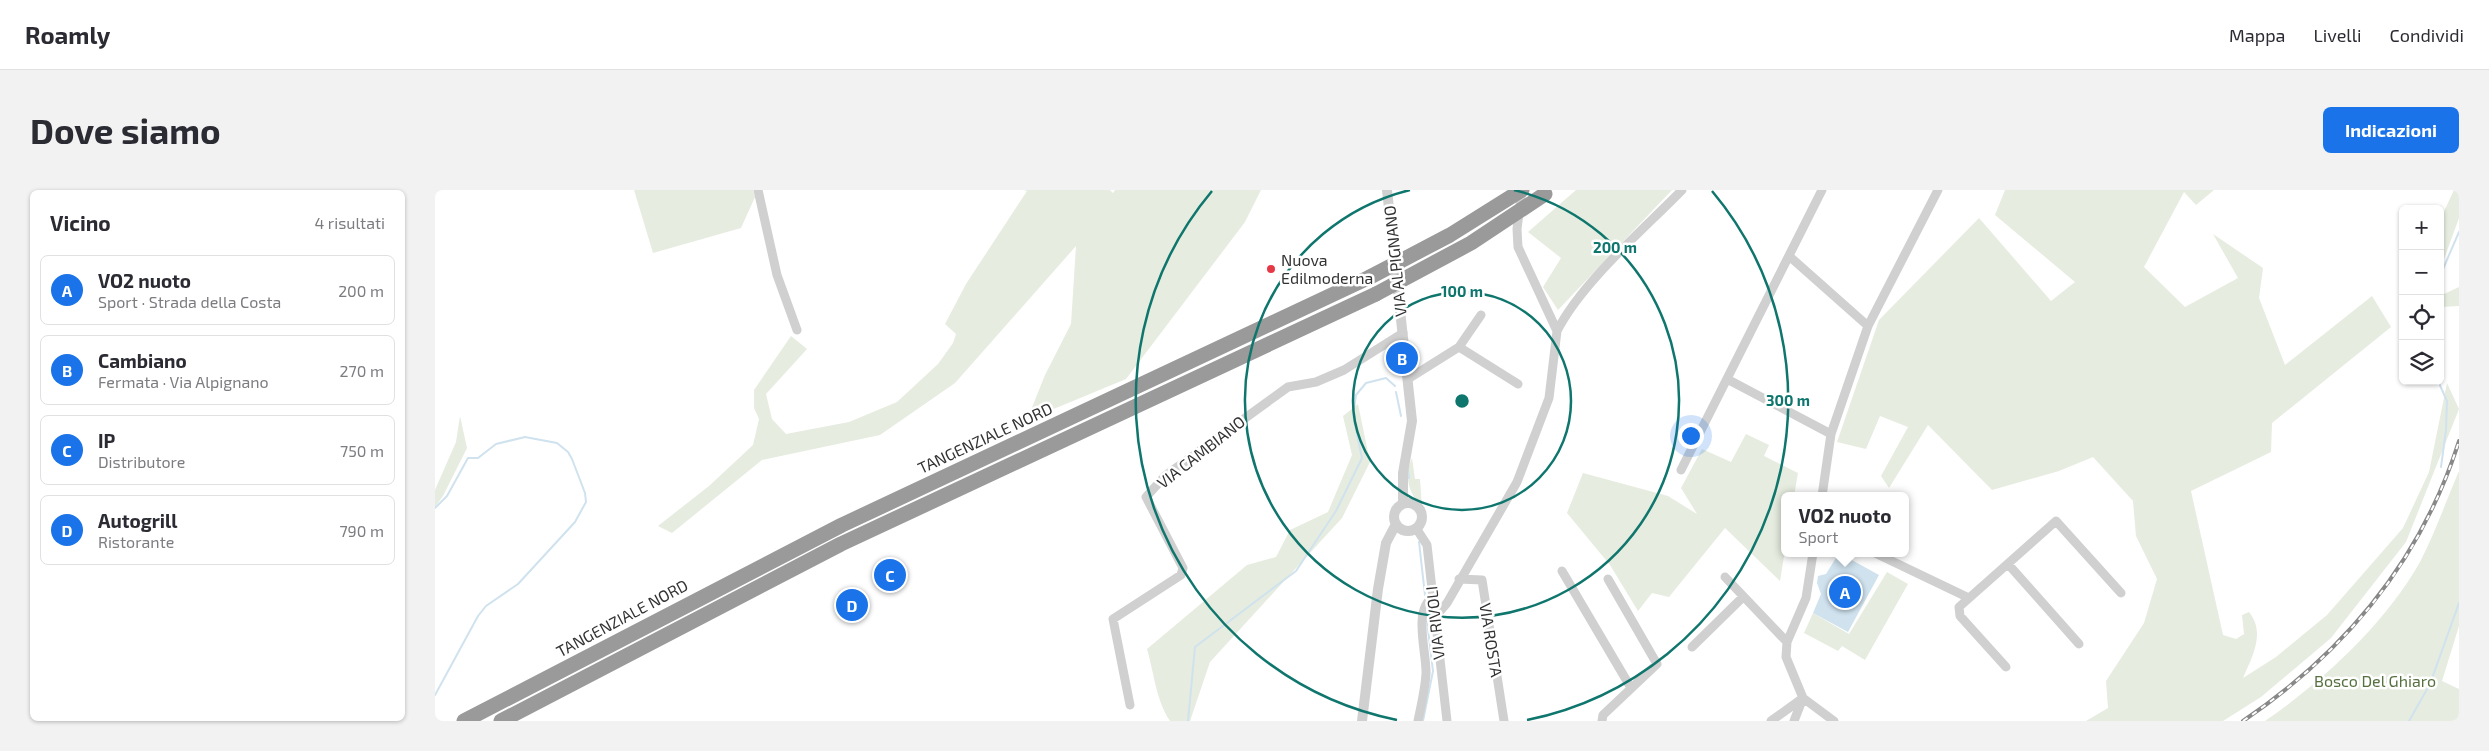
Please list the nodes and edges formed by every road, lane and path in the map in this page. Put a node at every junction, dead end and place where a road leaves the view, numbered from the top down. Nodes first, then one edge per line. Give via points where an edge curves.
1 (758, 190) edge
2 (1387, 190) edge
3 (1522, 190) edge
4 (1682, 190) edge
5 (1822, 190) edge
6 (1938, 190) edge
7 (1548, 192) edge
8 (1789, 256) junction
9 (1481, 315) dead end
10 (1868, 326) junction
11 (797, 330) dead end
12 (1557, 331) junction
13 (1403, 333) junction
14 (1459, 347) junction
15 (1727, 379) junction
16 (1408, 380) junction
17 (1518, 384) dead end
18 (1412, 421) joint
19 (1831, 434) junction
20 (1681, 470) dead end
21 (1823, 492) edge
22 (1407, 504) junction
23 (1396, 524) junction
24 (1412, 530) junction
25 (1386, 549) junction
26 (1812, 557) edge
27 (1883, 557) edge
28 (2008, 564) junction
29 (1562, 570) dead end
30 (1725, 577) dead end
31 (1459, 579) junction
32 (1608, 579) dead end
33 (2121, 593) dead end
34 (1743, 597) junction
35 (1432, 598) junction
36 (1969, 598) junction
37 (1434, 613) junction
38 (1787, 642) junction
39 (2079, 644) dead end
40 (1692, 647) dead end
41 (2007, 667) dead end
42 (1631, 688) junction
43 (1803, 698) junction
44 (1130, 704) dead end
45 (464, 721) edge
46 (501, 721) edge
47 (1362, 721) edge
48 (1418, 721) edge
49 (1447, 721) edge
50 (1504, 721) edge
51 (1602, 721) edge
52 (1771, 721) edge
53 (1794, 721) edge
54 (1834, 721) edge

1 - 11 street via 777,275
2 - 13 street, VIA ALPIGNANO
3 - 12 street via 1517,238 1524,261
3 - 45 highway, TANGENZIALE NORD, bridge via 1450,235 1370,277 842,525
4 - 12 street via 1589,285
5 - 8 street
6 - 10 street
7 - 46 highway, bridge via 1471,243 1376,294 841,544
8 - 10 street
8 - 15 street
9 - 14 street
10 - 19 street
12 - 31 street via 1549,398 1517,482
13 - 16 street, VIA ALPIGNANO
13 - 44 street, VIA CAMBIANO via 1343,370 1317,382 1288,387 1165,476 1146,497 1183,568 1181,576 1113,620
14 - 16 street
14 - 17 street
15 - 19 street
15 - 20 street
16 - 18 street, VIA ALPIGNANO
18 - 22 street, VIA RIVOLI via 1404,464
19 - 21 street
22 - 23 street, VIA RIVOLI via 1395,515
22 - 24 street, VIA RIVOLI via 1419,508 1422,517
23 - 24 street
23 - 25 street, VIA RIVOLI via 1388,537
24 - 25 street via 1396,537
24 - 35 street, VIA RIVOLI via 1427,544
25 - 47 street, VIA RIVOLI via 1374,613
26 - 38 street via 1806,598
27 - 36 street
28 - 33 street via 2056,521
28 - 36 street
28 - 39 street
29 - 42 street
30 - 34 street
31 - 37 street via 1447,603
31 - 50 street, VIA ROSTA via 1482,580
32 - 42 street via 1657,664
34 - 38 street
34 - 40 street
35 - 37 street, VIA RIVOLI
35 - 48 street via 1425,605 1422,627 1426,673
36 - 41 street via 1959,607 1960,616
37 - 49 street, VIA RIVOLI
38 - 43 street via 1786,657
42 - 51 street via 1603,715
43 - 52 street
43 - 53 street
43 - 54 street

